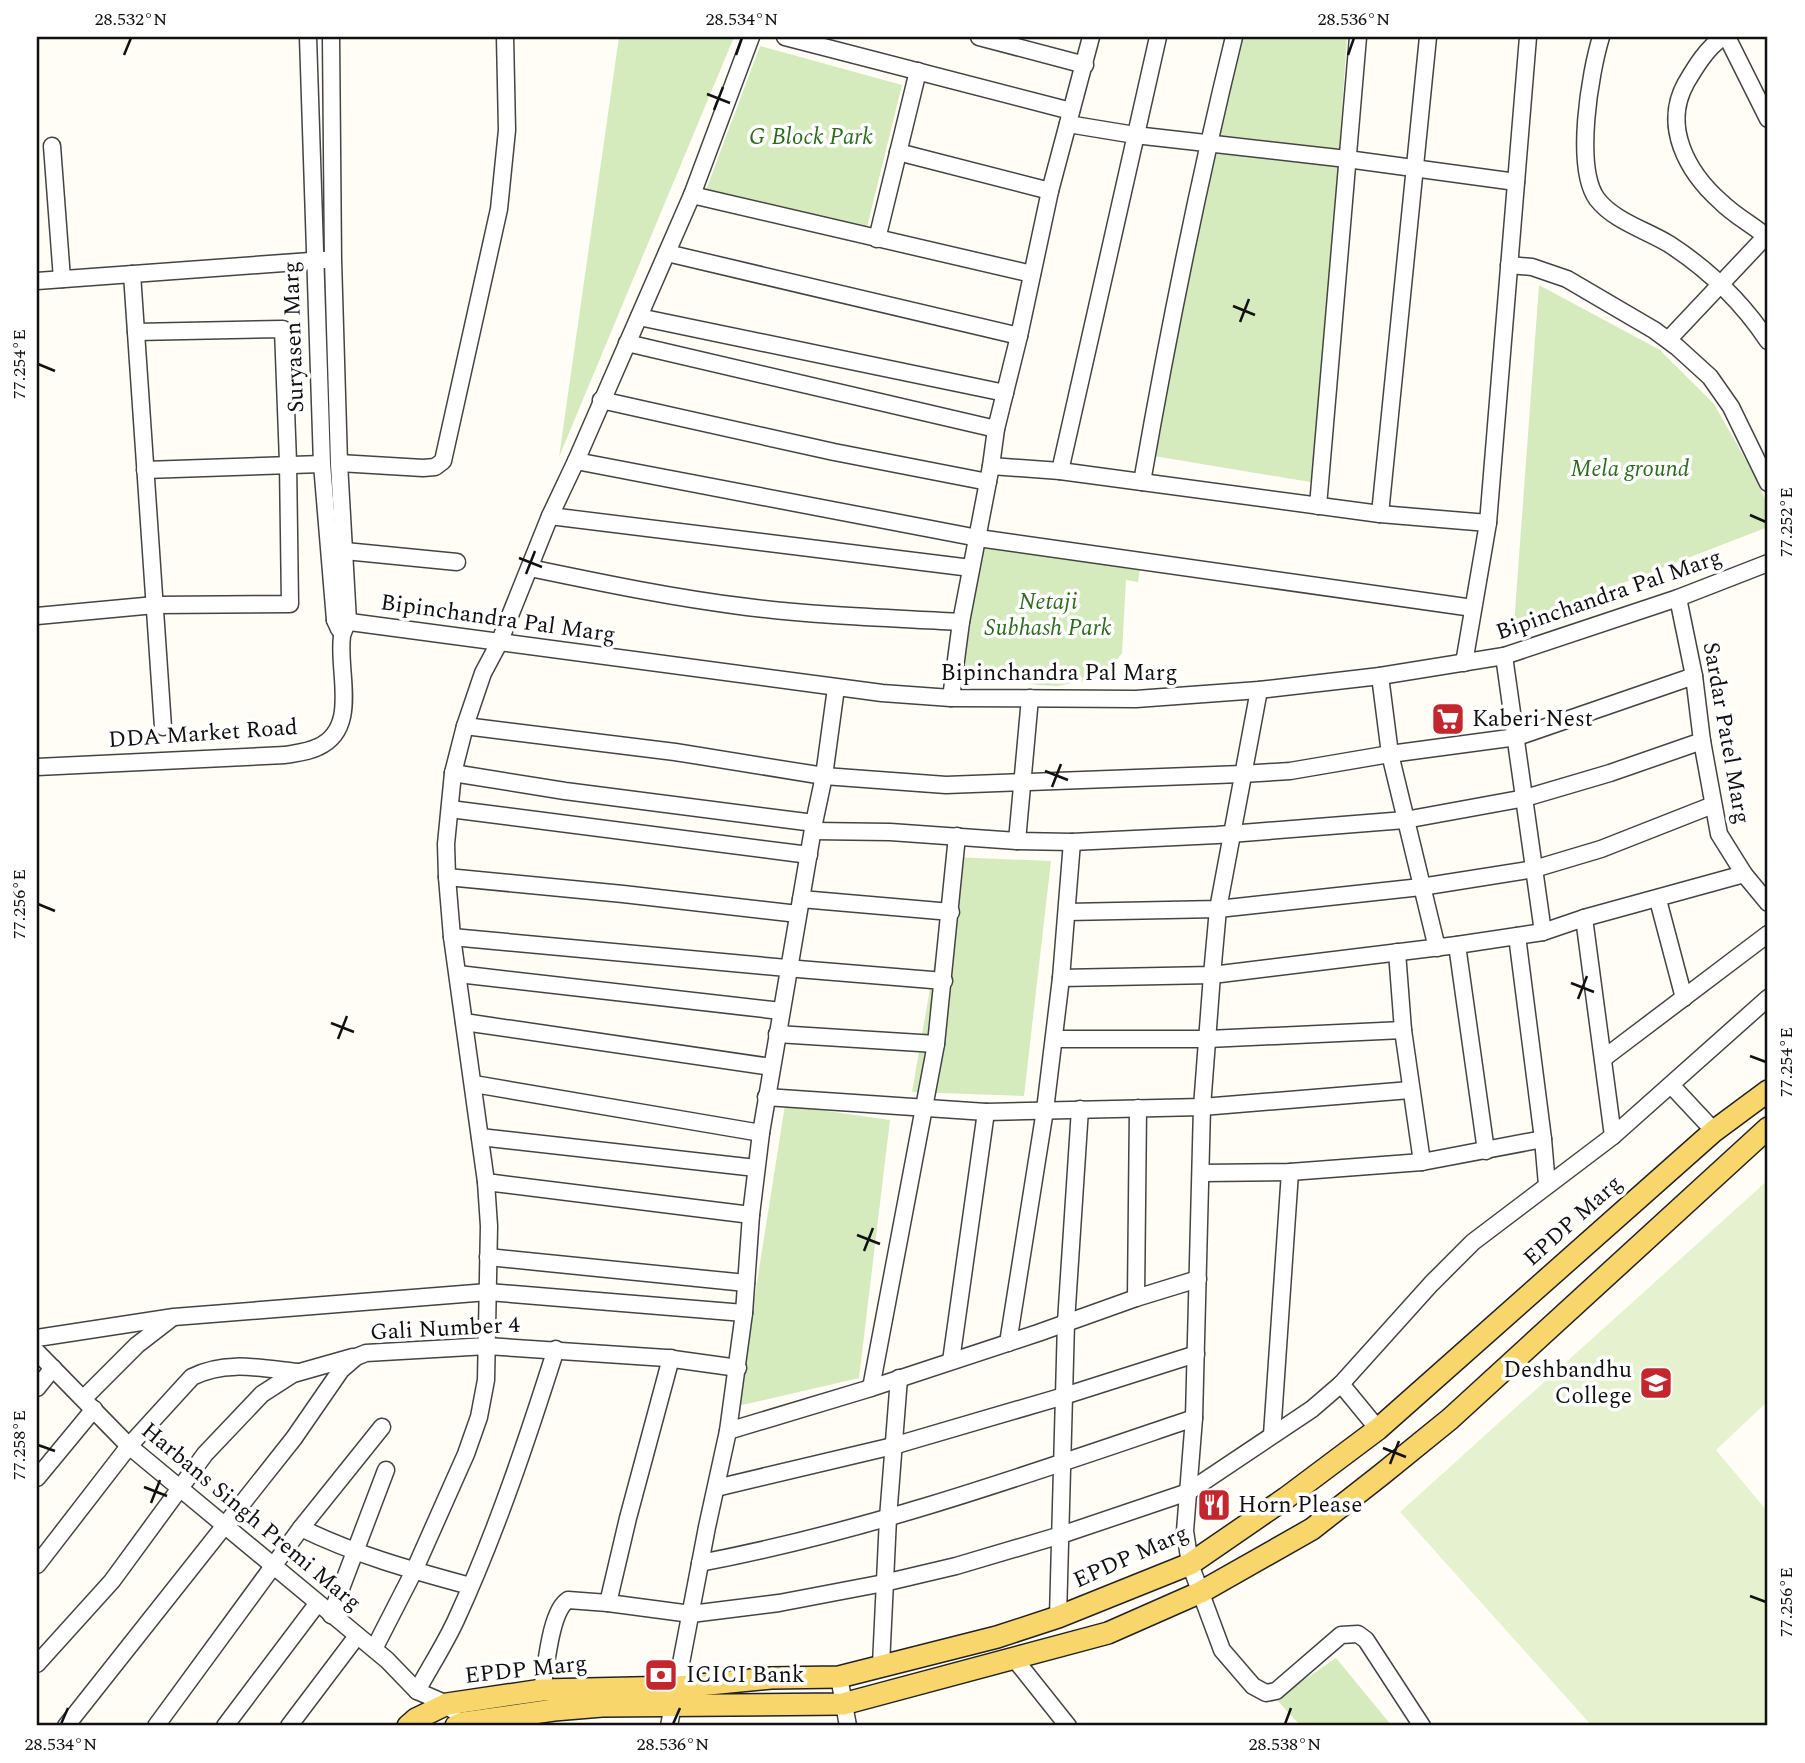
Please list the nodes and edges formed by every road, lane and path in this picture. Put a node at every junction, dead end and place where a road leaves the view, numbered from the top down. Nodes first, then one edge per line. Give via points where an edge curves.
1 (308, 37) edge
2 (331, 37) edge
3 (505, 37) edge
4 (751, 37) edge
5 (785, 37) edge
6 (979, 37) edge
7 (1091, 37) edge
8 (1157, 37) edge
9 (1234, 37) edge
10 (1358, 37) edge
11 (1428, 37) edge
12 (1528, 37) edge
13 (1601, 37) edge
14 (1725, 37) edge
15 (1084, 65) junction
16 (918, 71) junction
17 (1069, 117) junction
18 (1768, 120) edge
19 (1135, 135) junction
20 (1208, 143) junction
21 (52, 146) dead end
22 (898, 152) junction
23 (1347, 159) junction
24 (1415, 168) junction
25 (1516, 182) junction
26 (1050, 191) junction
27 (692, 195) junction
28 (1767, 237) edge
29 (877, 239) junction
30 (667, 253) junction
31 (314, 260) junction
32 (333, 260) junction
33 (1508, 265) junction
34 (132, 274) junction
35 (1032, 275) junction
36 (62, 279) junction
37 (37, 281) edge
38 (1722, 284) junction
39 (639, 317) junction
40 (136, 332) junction
41 (1019, 336) junction
42 (1668, 340) junction
43 (1768, 341) edge
44 (626, 342) junction
45 (1005, 393) junction
46 (601, 400) junction
47 (996, 429) junction
48 (576, 461) junction
49 (339, 463) junction
50 (321, 464) junction
51 (288, 465) junction
52 (145, 470) junction
53 (1060, 471) junction
54 (990, 474) junction
55 (1142, 482) junction
56 (1768, 483) edge
57 (1318, 506) junction
58 (1381, 514) junction
59 (550, 516) junction
60 (1488, 523) junction
61 (978, 538) junction
62 (345, 551) junction
63 (457, 562) dead end
64 (1768, 563) edge
65 (530, 568) junction
66 (971, 568) junction
67 (1678, 598) junction
68 (155, 605) junction
69 (1473, 608) junction
70 (37, 616) edge
71 (961, 622) junction
72 (342, 625) junction
73 (499, 643) junction
74 (1504, 656) junction
75 (1464, 663) junction
76 (1380, 676) junction
77 (1694, 676) junction
78 (836, 688) junction
79 (1259, 690) junction
80 (951, 698) junction
81 (1030, 698) junction
82 (465, 726) junction
83 (163, 727) dead end
84 (1517, 737) junction
85 (1702, 741) junction
86 (1390, 754) junction
87 (37, 767) edge
88 (453, 773) junction
89 (1242, 774) junction
90 (824, 776) junction
91 (1021, 782) junction
92 (1525, 798) junction
93 (1713, 805) junction
94 (450, 809) junction
95 (1405, 820) junction
96 (813, 827) junction
97 (1231, 834) junction
98 (957, 836) junction
99 (1017, 841) junction
100 (1072, 842) junction
101 (809, 855) junction
102 (1534, 869) junction
103 (1744, 874) junction
104 (447, 877) junction
105 (1421, 887) junction
106 (1658, 900) junction
107 (1768, 903) edge
108 (799, 906) junction
109 (1218, 909) junction
110 (951, 912) junction
111 (1067, 912) junction
112 (1584, 918) junction
113 (1543, 932) junction
114 (1768, 934) edge
115 (1517, 936) junction
116 (452, 937) junction
117 (1457, 945) junction
118 (1437, 948) junction
119 (1397, 952) junction
120 (788, 968) junction
121 (458, 974) junction
122 (1212, 975) junction
123 (1060, 978) junction
124 (944, 981) junction
125 (1684, 998) junction
126 (1768, 998) edge
127 (780, 1011) junction
128 (464, 1022) junction
129 (1404, 1030) junction
130 (777, 1034) junction
131 (1054, 1039) junction
132 (1208, 1039) junction
133 (936, 1044) junction
134 (1604, 1058) junction
135 (771, 1067) junction
136 (474, 1084) junction
137 (1671, 1085) junction
138 (1410, 1090) junction
139 (1768, 1091) edge
140 (766, 1097) junction
141 (1202, 1107) junction
142 (1138, 1108) junction
143 (925, 1109) junction
144 (1080, 1109) junction
145 (1045, 1110) junction
146 (986, 1112) junction
147 (1768, 1128) edge
148 (1714, 1131) junction
149 (761, 1133) junction
150 (1613, 1136) junction
151 (480, 1137) junction
152 (1543, 1139) junction
153 (1486, 1151) junction
154 (1422, 1162) junction
155 (756, 1168) junction
156 (1202, 1172) junction
157 (1290, 1172) junction
158 (486, 1181) junction
159 (1547, 1185) junction
160 (751, 1215) junction
161 (488, 1256) junction
162 (1198, 1279) junction
163 (746, 1283) junction
164 (488, 1292) junction
165 (1136, 1298) junction
166 (744, 1313) junction
167 (174, 1317) junction
168 (1066, 1322) junction
169 (37, 1338) edge
170 (1008, 1343) junction
171 (487, 1346) junction
172 (556, 1349) junction
173 (37, 1352) edge
174 (1196, 1354) junction
175 (356, 1357) junction
176 (671, 1358) junction
177 (951, 1362) junction
178 (53, 1368) junction
179 (738, 1368) junction
180 (297, 1372) junction
181 (899, 1378) junction
182 (1341, 1384) junction
183 (37, 1388) edge
184 (871, 1388) junction
185 (1064, 1396) junction
186 (89, 1404) junction
187 (1194, 1418) junction
188 (382, 1427) dead end
189 (1378, 1429) junction
190 (728, 1431) junction
191 (1272, 1436) junction
192 (129, 1446) junction
193 (893, 1446) junction
194 (1063, 1463) junction
195 (386, 1470) dead end
196 (37, 1478) edge
197 (716, 1488) junction
198 (180, 1490) junction
199 (1188, 1492) junction
200 (888, 1518) junction
201 (227, 1521) junction
202 (301, 1528) junction
203 (1061, 1535) junction
204 (356, 1553) junction
205 (700, 1563) junction
206 (37, 1564) edge
207 (1190, 1564) junction
208 (273, 1566) junction
209 (414, 1570) junction
210 (884, 1583) junction
211 (470, 1586) junction
212 (1201, 1592) junction
213 (608, 1603) junction
214 (317, 1604) junction
215 (691, 1614) junction
216 (331, 1615) junction
217 (1058, 1617) junction
218 (357, 1636) junction
219 (374, 1649) junction
220 (1013, 1657) junction
221 (37, 1664) edge
222 (881, 1665) junction
223 (839, 1677) junction
224 (417, 1690) junction
225 (542, 1690) junction
226 (447, 1704) junction
227 (843, 1704) junction
228 (674, 1707) edge
229 (459, 1724) edge
230 (66, 1726) edge
231 (156, 1726) edge
232 (225, 1726) edge
233 (289, 1726) edge
234 (408, 1726) edge
235 (848, 1726) edge
236 (1068, 1726) edge
237 (1422, 1726) edge

1 - 31 street, Suryasen Marg
2 - 32 street, Suryasen Marg
3 - 49 street via 508,130 499,209 443,461 424,468
4 - 27 street
5 - 16 street
6 - 15 street
7 - 15 street
8 - 19 street
9 - 20 street
10 - 23 street
11 - 24 street
12 - 25 street
13 - 38 street via 1587,113 1589,183 1615,215 1668,243
14 - 18 street
14 - 28 street via 1696,65 1681,93 1679,145 1719,201
15 - 17 street
16 - 17 street
16 - 22 street
17 - 19 street
17 - 26 street
19 - 20 street
19 - 53 street
20 - 23 street
20 - 55 street
21 - 36 street
22 - 26 street
22 - 29 street
23 - 24 street
23 - 57 street
24 - 25 street
24 - 58 street
25 - 33 street
26 - 35 street
27 - 29 street
27 - 30 street
28 - 38 street
29 - 35 street
30 - 39 street
30 - 41 street
31 - 32 street
31 - 34 street
31 - 50 street, Suryasen Marg
32 - 49 street, Suryasen Marg
33 - 42 street via 1532,267 1567,279
33 - 60 street
34 - 36 street
34 - 40 street
35 - 41 street
36 - 37 street
38 - 42 street
38 - 43 street
39 - 44 street
39 - 45 street
40 - 51 street via 283,329
40 - 52 street
41 - 45 street
42 - 56 street via 1710,377 1731,407
44 - 46 street
44 - 47 street
45 - 47 street
46 - 48 street
46 - 54 street via 834,452
47 - 54 street
48 - 59 street
48 - 61 street
49 - 62 street, Suryasen Marg
50 - 51 street
50 - 72 street, Suryasen Marg
51 - 52 street
51 - 68 street via 290,604
52 - 68 street
53 - 54 street
53 - 55 street
54 - 61 street
55 - 57 street
57 - 58 street
58 - 60 street
59 - 65 street
59 - 66 street
60 - 69 street
61 - 66 street
61 - 69 street
62 - 63 street
62 - 72 street, Suryasen Marg
64 - 67 street, Bipinchandra Pal Marg
65 - 71 street via 654,594 747,607
65 - 73 street
66 - 71 street
67 - 74 street, Bipinchandra Pal Marg
67 - 77 street, Sardar Patel Marg
68 - 70 street
68 - 83 street
69 - 75 street
71 - 80 street
72 - 73 street, Bipinchandra Pal Marg
72 - 87 street, DDA Market Road via 341,724 334,736 318,747 285,755
73 - 78 street, Bipinchandra Pal Marg
73 - 82 street
74 - 75 street, Bipinchandra Pal Marg
74 - 84 street
75 - 76 street, Bipinchandra Pal Marg
76 - 79 street, Bipinchandra Pal Marg
76 - 86 street
77 - 84 street
77 - 85 street, Sardar Patel Marg
78 - 80 street, Bipinchandra Pal Marg
78 - 90 street
79 - 81 street, Bipinchandra Pal Marg via 1136,699
79 - 89 street
80 - 81 street, Bipinchandra Pal Marg
81 - 91 street
82 - 88 street
82 - 90 street
84 - 86 street
84 - 92 street
85 - 92 street
85 - 93 street, Sardar Patel Marg
86 - 89 street
86 - 95 street
88 - 94 street
88 - 96 street
89 - 91 street
89 - 97 street
90 - 91 street via 946,785
90 - 96 street
91 - 99 street
92 - 95 street
92 - 102 street
93 - 102 street via 1601,849
93 - 103 street, Sardar Patel Marg via 1719,834
94 - 101 street
94 - 104 street
95 - 97 street
95 - 105 street
96 - 98 street
96 - 101 street
97 - 100 street
97 - 109 street
98 - 99 street
98 - 110 street
99 - 100 street
100 - 111 street
101 - 108 street
102 - 105 street
102 - 113 street
103 - 106 street
103 - 107 street, Sardar Patel Marg
104 - 108 street
104 - 116 street
105 - 109 street
105 - 118 street
106 - 112 street
106 - 125 street
108 - 110 street
108 - 120 street
109 - 111 street
109 - 122 street
110 - 124 street
111 - 123 street
112 - 113 street
112 - 134 street
113 - 115 street
114 - 125 street
115 - 117 street
115 - 152 street
116 - 120 street
116 - 121 street
117 - 118 street
117 - 153 street
118 - 119 street
119 - 122 street
119 - 129 street
120 - 124 street
120 - 127 street
121 - 127 street
121 - 128 street
122 - 123 street
122 - 132 street
123 - 131 street
124 - 133 street
125 - 134 street
126 - 137 street
127 - 130 street
128 - 135 street
128 - 136 street
129 - 132 street
129 - 138 street
130 - 133 street
130 - 135 street
131 - 132 street
131 - 145 street
132 - 141 street
133 - 143 street
134 - 150 street
135 - 140 street
136 - 149 street
136 - 151 street
137 - 148 street
137 - 150 street
138 - 141 street
138 - 154 street
139 - 148 main road, EPDP Marg
140 - 143 street
140 - 149 street
141 - 142 street
141 - 156 street
142 - 144 street
142 - 165 street
143 - 146 street
143 - 184 street
144 - 145 street
144 - 168 street
145 - 146 street
145 - 170 street
146 - 177 street
147 - 212 main road, EPDP Marg via 1450,1419 1312,1529
148 - 189 main road, EPDP Marg
149 - 155 street
150 - 159 street
151 - 155 street
151 - 158 street
152 - 153 street
152 - 159 street
153 - 154 street
154 - 157 street
155 - 160 street
156 - 157 street
156 - 162 street
157 - 191 street
158 - 160 street
158 - 161 street
159 - 182 street via 1459,1256
160 - 163 street
161 - 163 street
161 - 164 street
162 - 165 street
162 - 174 street
163 - 166 street
164 - 166 street
164 - 167 street
164 - 171 street
165 - 168 street
166 - 179 street
167 - 169 street
167 - 186 street via 137,1345
168 - 170 street
168 - 185 street
170 - 177 street
171 - 172 street, Gali Number 4
171 - 175 street, Gali Number 4
171 - 209 street via 479,1417
172 - 176 street, Gali Number 4
172 - 211 street via 511,1485
173 - 178 street, Harbans Singh Premi Marg
174 - 185 street
174 - 187 street
175 - 180 street
175 - 201 street, Gali Number 4 via 341,1370 295,1438
176 - 179 street, Gali Number 4
176 - 213 street
177 - 181 street
178 - 183 street
178 - 186 street, Harbans Singh Premi Marg
179 - 190 street
180 - 192 street via 232,1366 204,1371 192,1377
180 - 198 street via 262,1394 216,1440
181 - 184 street
181 - 193 street
182 - 189 street
182 - 191 street
184 - 190 street
185 - 193 street
185 - 194 street
186 - 192 street, Harbans Singh Premi Marg
186 - 196 street
187 - 194 street
187 - 199 street
188 - 202 street
189 - 207 main road, EPDP Marg
190 - 197 street
191 - 199 street
192 - 198 street, Harbans Singh Premi Marg
192 - 206 street
193 - 197 street
193 - 200 street
194 - 200 street
194 - 203 street
195 - 204 street
197 - 205 street
198 - 201 street, Harbans Singh Premi Marg
198 - 221 street via 111,1581
199 - 203 street
199 - 207 street via 1185,1531
200 - 205 street
200 - 210 street
201 - 208 street, Harbans Singh Premi Marg
201 - 230 street, Gali Number 4
202 - 204 street
202 - 208 street
203 - 210 street
203 - 217 street
204 - 209 street
204 - 216 street
205 - 215 street
207 - 212 street
207 - 217 main road, EPDP Marg
208 - 214 street, Harbans Singh Premi Marg
208 - 231 street
209 - 211 street
209 - 219 street
210 - 215 street
210 - 222 street
211 - 224 street
212 - 220 main road, EPDP Marg via 1108,1633
212 - 237 street via 1222,1650 1253,1686 1276,1691 1341,1635 1358,1634
213 - 215 street
213 - 225 street via 568,1600 559,1608
214 - 216 street, Harbans Singh Premi Marg
214 - 232 street
215 - 228 street
216 - 218 street, Harbans Singh Premi Marg
217 - 222 main road, EPDP Marg
218 - 219 street, Harbans Singh Premi Marg
218 - 233 street
219 - 224 street, Harbans Singh Premi Marg
220 - 227 main road, EPDP Marg
220 - 236 street
222 - 223 main road, EPDP Marg
223 - 227 street
223 - 228 main road, EPDP Marg via 771,1678
224 - 226 street, Harbans Singh Premi Marg
225 - 226 main road, EPDP Marg
225 - 228 main road, EPDP Marg
226 - 229 street
226 - 234 main road, EPDP Marg
227 - 228 main road, EPDP Marg
227 - 235 street
228 - 229 main road, EPDP Marg via 602,1706

